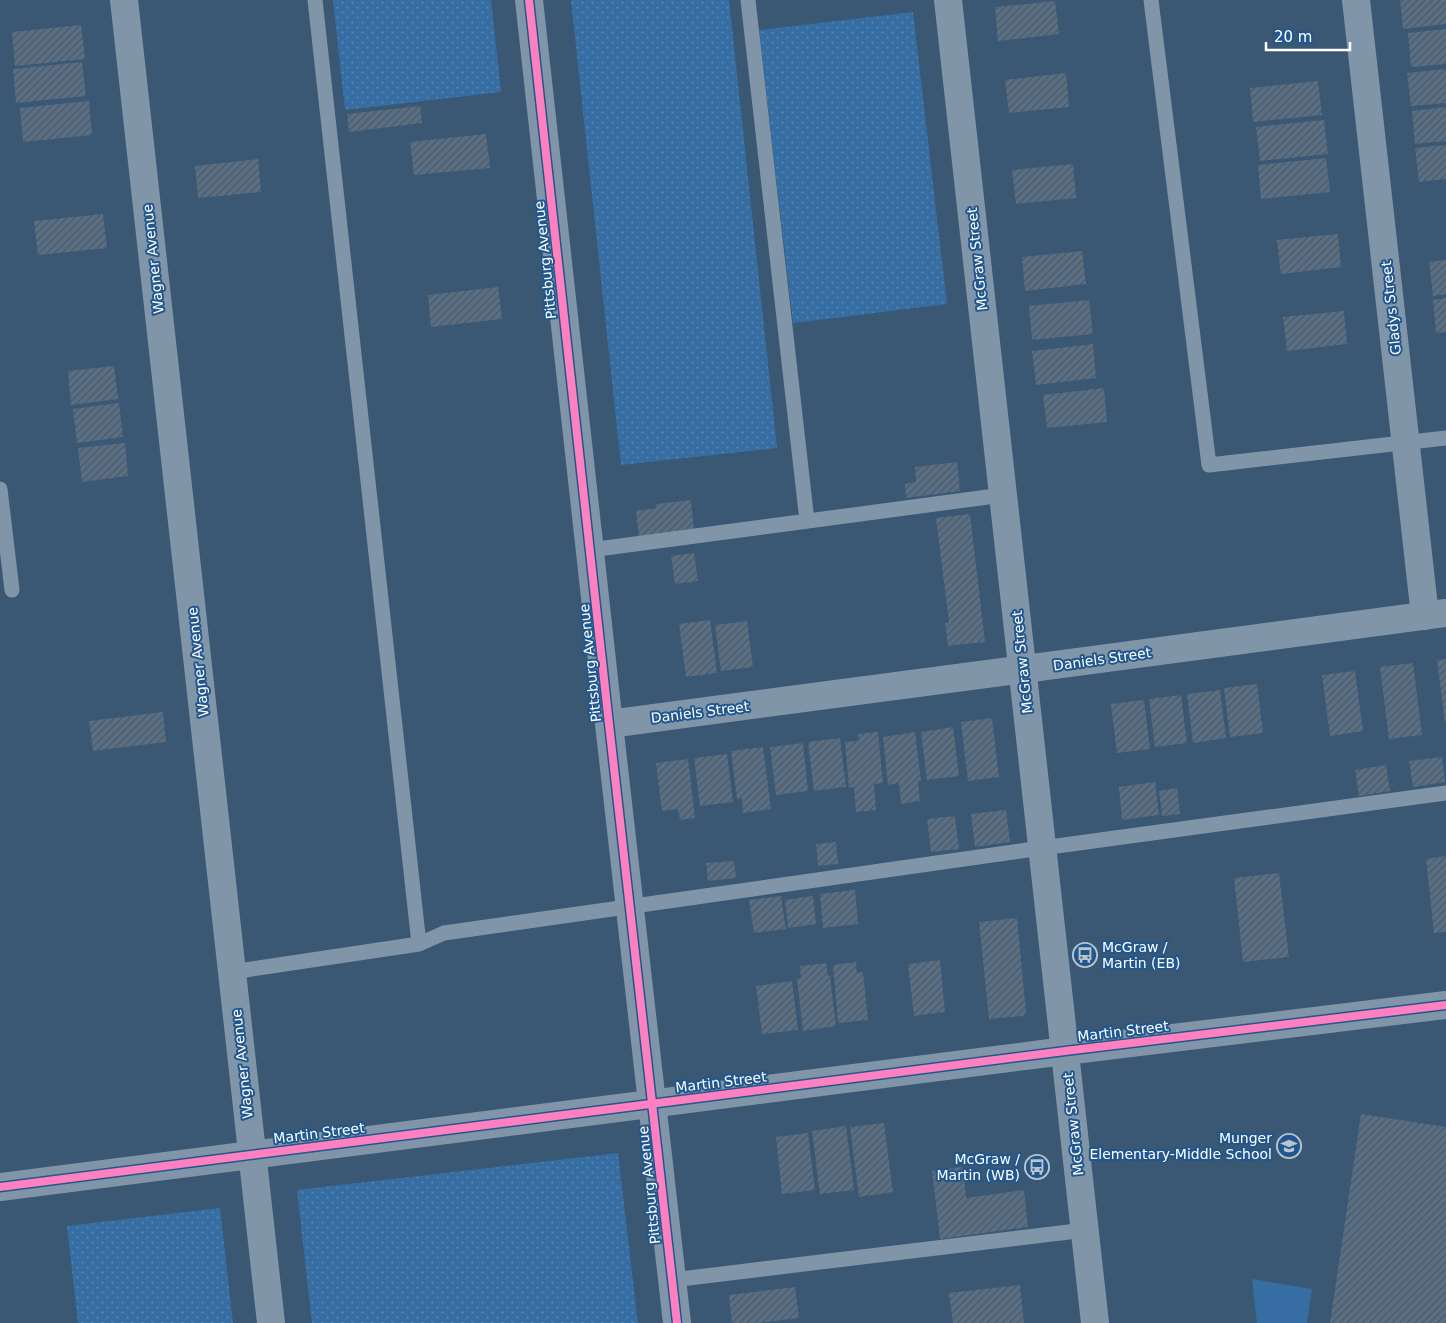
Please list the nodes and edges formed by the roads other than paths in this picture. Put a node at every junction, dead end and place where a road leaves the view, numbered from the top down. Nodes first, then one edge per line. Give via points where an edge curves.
1 (124, 0) edge
2 (315, 0) edge
3 (529, 0) edge
4 (748, 0) edge
5 (948, 0) edge
6 (1152, 0) edge
7 (1356, 0) edge
8 (1446, 438) edge
9 (1406, 443) junction
10 (0, 489) edge
11 (1003, 496) junction
12 (807, 521) junction
13 (590, 550) junction
14 (12, 590) dead end
15 (1436, 614) edge
16 (1022, 669) junction
17 (609, 724) junction
18 (1446, 793) edge
19 (1042, 848) junction
20 (630, 906) junction
21 (418, 944) junction
22 (232, 972) junction
23 (1446, 1005) edge
24 (1065, 1051) junction
25 (653, 1103) junction
26 (252, 1154) junction
27 (0, 1187) edge
28 (1085, 1230) junction
29 (672, 1280) junction
30 (271, 1323) edge
31 (677, 1323) edge
32 (1096, 1323) edge

1 - 22 street, Wagner Avenue
2 - 21 lane
3 - 13 street, Pittsburg Avenue
4 - 12 lane
5 - 11 street, McGraw Street
6 - 9 lane via 1209,465
7 - 9 street, Gladys Street
8 - 9 lane
9 - 15 street, Gladys Street
10 - 14 lane
11 - 12 lane
11 - 16 street, McGraw Street
12 - 13 lane
13 - 17 street, Pittsburg Avenue
15 - 16 street, Daniels Street
16 - 17 street, Daniels Street
16 - 19 street, McGraw Street
17 - 20 street, Pittsburg Avenue
18 - 19 lane
19 - 20 lane
19 - 24 street, McGraw Street
20 - 21 lane via 444,933
20 - 25 street, Pittsburg Avenue
21 - 22 lane
22 - 26 street, Wagner Avenue
23 - 24 street, Martin Street
24 - 25 street, Martin Street
24 - 28 street, McGraw Street
25 - 26 street, Martin Street
25 - 29 street, Pittsburg Avenue
26 - 27 street, Martin Street
26 - 30 street, Wagner Avenue
28 - 29 lane
28 - 32 street, McGraw Street
29 - 31 street, Pittsburg Avenue

